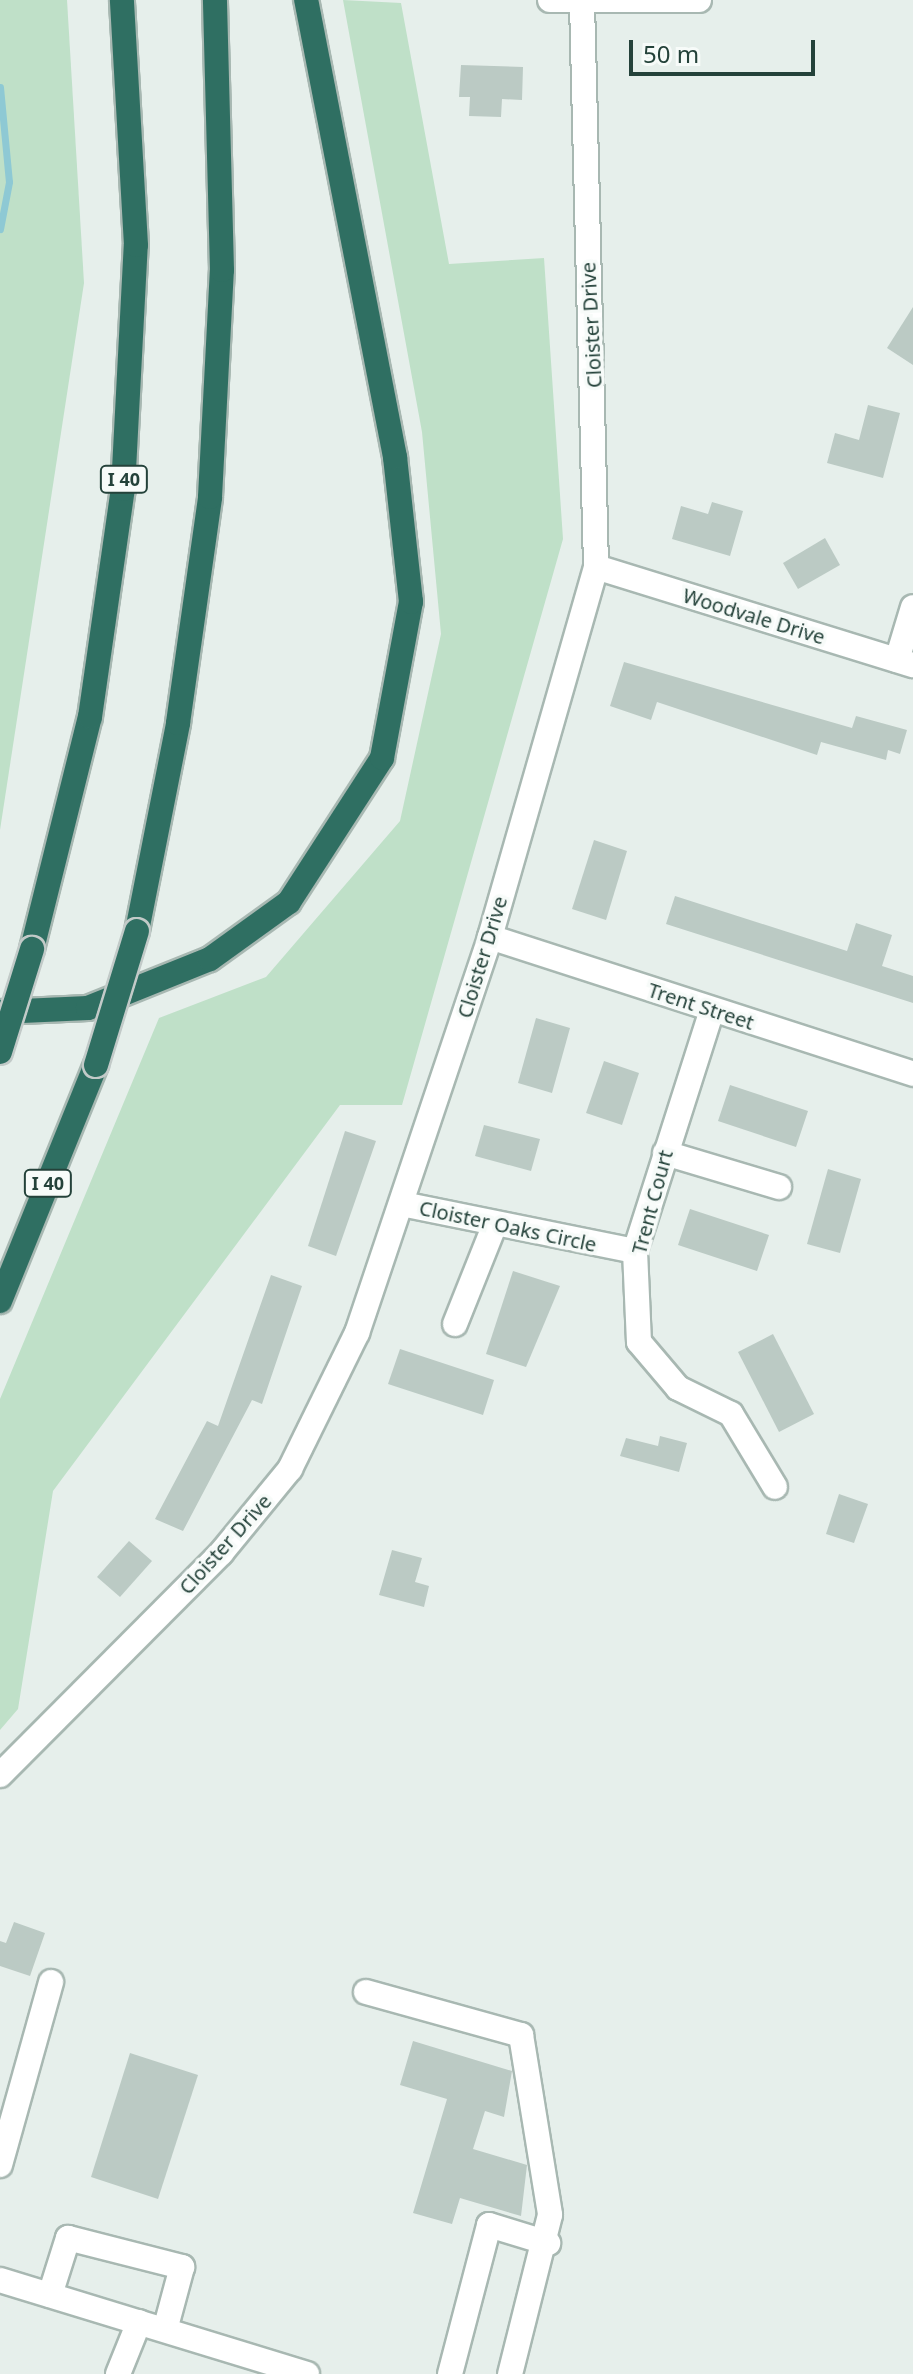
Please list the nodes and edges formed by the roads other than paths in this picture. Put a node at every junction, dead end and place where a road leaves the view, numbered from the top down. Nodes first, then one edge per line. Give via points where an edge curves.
1 (122, 0) edge
2 (215, 0) edge
3 (306, 0) edge
4 (550, 0) edge
5 (688, 0) edge
6 (582, 3) junction
7 (596, 567) junction
8 (913, 607) edge
9 (905, 663) edge
10 (490, 937) junction
11 (712, 1010) junction
12 (0, 1012) edge
13 (0, 1052) edge
14 (913, 1074) edge
15 (665, 1153) junction
16 (779, 1187) dead end
17 (402, 1204) junction
18 (495, 1224) junction
19 (625, 1250) junction
20 (0, 1301) edge
21 (455, 1324) dead end
22 (775, 1487) dead end
23 (0, 1775) edge
24 (51, 1982) dead end
25 (366, 1992) dead end
26 (0, 2165) edge
27 (548, 2243) junction
28 (0, 2280) edge
29 (50, 2295) junction
30 (139, 2322) junction
31 (165, 2330) junction
32 (118, 2374) edge
33 (307, 2374) edge
34 (450, 2374) edge
35 (510, 2374) edge

1 - 13 highway, I 40, bridge via 136,245 123,489 90,717 32,949
2 - 20 highway, I 40, bridge via 222,270 210,497 178,723 137,931 96,1065
3 - 12 highway via 395,457 411,602 382,758 289,902 210,959 88,1008
4 - 6 street
5 - 6 street
6 - 7 street, Cloister Drive
7 - 9 street, Woodvale Drive
7 - 10 street, Cloister Drive
8 - 9 street
10 - 11 street, Trent Street
10 - 17 street, Cloister Drive
11 - 14 street, Trent Street
11 - 15 street, Trent Court
15 - 16 street
15 - 19 street, Trent Court
17 - 18 street, Cloister Oaks Circle
17 - 23 street, Cloister Drive via 357,1333 290,1469 221,1553
18 - 19 street, Cloister Oaks Circle
18 - 21 street
19 - 22 street, Trent Court via 639,1342 678,1388 731,1414
24 - 26 street
25 - 27 street via 521,2035 542,2136
27 - 34 street via 489,2225
27 - 35 street
28 - 29 street
29 - 30 street
29 - 31 street via 68,2238 182,2267
30 - 31 street
30 - 32 street
31 - 33 street

